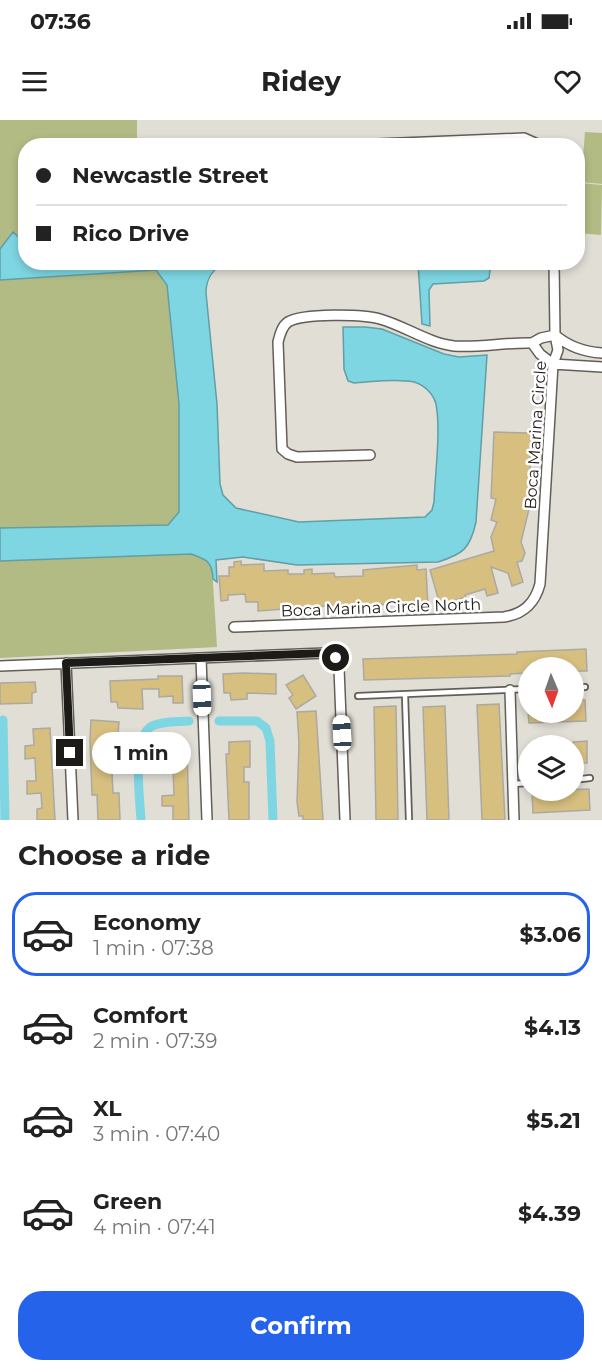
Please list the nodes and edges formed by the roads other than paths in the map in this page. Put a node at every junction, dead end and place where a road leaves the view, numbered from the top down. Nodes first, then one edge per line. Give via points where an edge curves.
1 (554, 270) edge
2 (555, 335) junction
3 (532, 343) junction
4 (602, 353) edge
5 (553, 364) junction
6 (602, 367) edge
7 (370, 455) dead end
8 (528, 608) joint
9 (234, 627) dead end
10 (201, 658) junction
11 (66, 663) junction
12 (0, 666) edge
13 (510, 690) junction
14 (518, 690) edge
15 (405, 694) junction
16 (358, 696) dead end
17 (590, 778) dead end
18 (584, 779) edge
19 (513, 784) junction
20 (518, 784) edge
21 (73, 820) edge
22 (207, 820) edge
23 (345, 820) edge
24 (409, 820) edge
25 (514, 820) edge

1 - 2 street, Boca Marina Circle
2 - 3 street
2 - 4 street via 589,352
2 - 5 street, Boca Marina Circle via 558,350
3 - 5 street
3 - 7 street via 454,346 383,320 355,315 287,322 278,342 282,449 297,457
5 - 6 street
5 - 8 street, Boca Marina Circle via 540,584
8 - 9 street, Boca Marina Circle North via 504,617
10 - 11 street
10 - 22 street
10 - 23 street via 326,653 336,658
11 - 12 street
11 - 21 street
13 - 14 lane
13 - 15 lane
13 - 19 street
15 - 16 lane
15 - 24 lane
17 - 18 lane
19 - 20 lane
19 - 25 street

